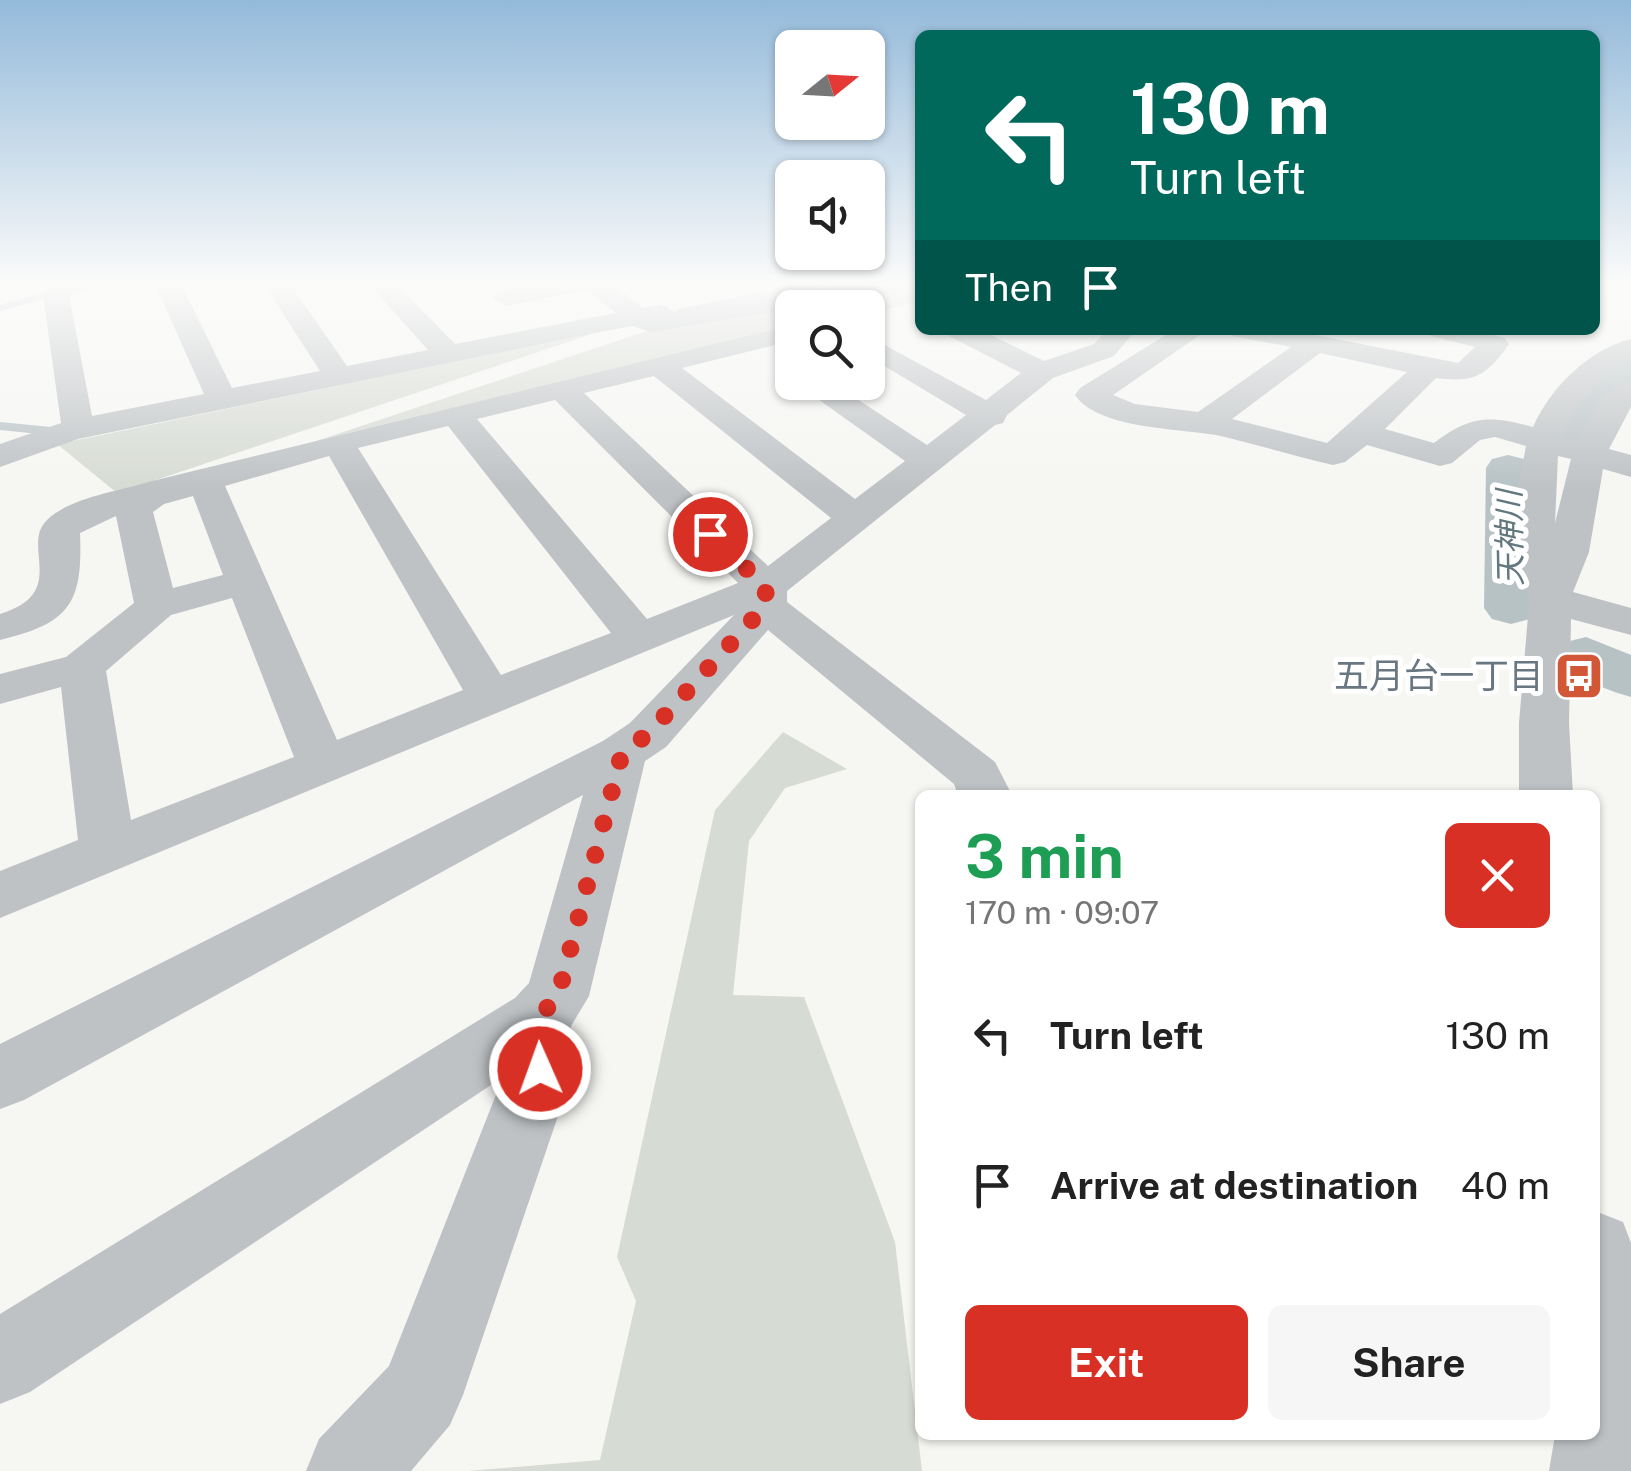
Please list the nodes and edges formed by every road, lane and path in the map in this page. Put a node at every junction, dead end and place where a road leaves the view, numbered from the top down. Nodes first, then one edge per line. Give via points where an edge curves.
1 (65, 353) edge
2 (200, 353) edge
3 (323, 353) edge
4 (455, 353) edge
5 (548, 353) edge
6 (713, 353) edge
7 (1003, 353) edge
8 (1084, 353) edge
9 (1157, 353) edge
10 (1302, 353) edge
11 (1359, 353) edge
12 (1486, 353) edge
13 (1622, 353) edge
14 (448, 354) joint
15 (885, 354) edge
16 (659, 365) junction
17 (1429, 368) junction
18 (1042, 372) junction
19 (339, 376) junction
20 (1631, 388) edge
21 (564, 391) junction
22 (222, 400) junction
23 (836, 400) edge
24 (458, 416) junction
25 (990, 416) junction
26 (1204, 424) junction
27 (78, 429) junction
28 (1362, 433) junction
29 (1542, 440) junction
30 (338, 443) junction
31 (1590, 454) junction
32 (0, 457) edge
33 (927, 460) junction
34 (1631, 466) edge
35 (205, 481) junction
36 (151, 496) junction
37 (854, 517) junction
38 (247, 581) junction
39 (765, 596) junction
40 (1550, 599) junction
41 (156, 606) junction
42 (1631, 622) edge
43 (0, 628) edge
44 (639, 638) junction
45 (82, 668) junction
46 (0, 689) edge
47 (492, 697) junction
48 (622, 753) junction
49 (323, 766) junction
50 (983, 790) edge
51 (1545, 790) edge
52 (108, 853) junction
53 (0, 895) edge
54 (538, 1018) junction
55 (0, 1078) edge
56 (1600, 1295) edge
57 (0, 1362) edge
58 (1600, 1427) edge
59 (1598, 1440) edge
60 (351, 1471) edge
61 (1594, 1471) edge

1 - 27 street
2 - 22 street
3 - 19 street
4 - 14 street
5 - 36 street via 187,476
6 - 16 street
7 - 18 street
8 - 18 street
9 - 26 street via 1091,395 1104,404
10 - 26 street
11 - 17 street
12 - 17 street via 1465,373
13 - 29 street via 1595,367 1562,399
14 - 19 street
15 - 25 street
16 - 21 street
16 - 37 street
17 - 28 street
18 - 25 street
19 - 22 street
20 - 31 street via 1597,432
21 - 24 street
21 - 39 street
22 - 27 street
23 - 33 street
24 - 30 street
24 - 44 street
25 - 33 street
26 - 28 street via 1333,455
27 - 32 street
28 - 29 street via 1440,456 1469,432 1496,427
29 - 31 street
29 - 40 street via 1536,521
30 - 35 street
30 - 47 street
31 - 34 street
31 - 40 street via 1570,548
33 - 37 street
35 - 36 street
35 - 38 street
36 - 41 street via 134,509
36 - 43 street via 81,514 60,529 61,587 49,604
37 - 39 street
38 - 41 street
38 - 49 street
39 - 44 street
39 - 48 street via 648,734
39 - 50 street via 977,774
40 - 42 street
40 - 51 street
41 - 45 street
44 - 47 street
45 - 46 street
45 - 52 street
47 - 49 street
48 - 54 street via 558,996
48 - 55 street
49 - 52 street
52 - 53 street
54 - 57 street
54 - 60 street via 540,1069 420,1395
56 - 58 street via 1608,1368
59 - 61 street

